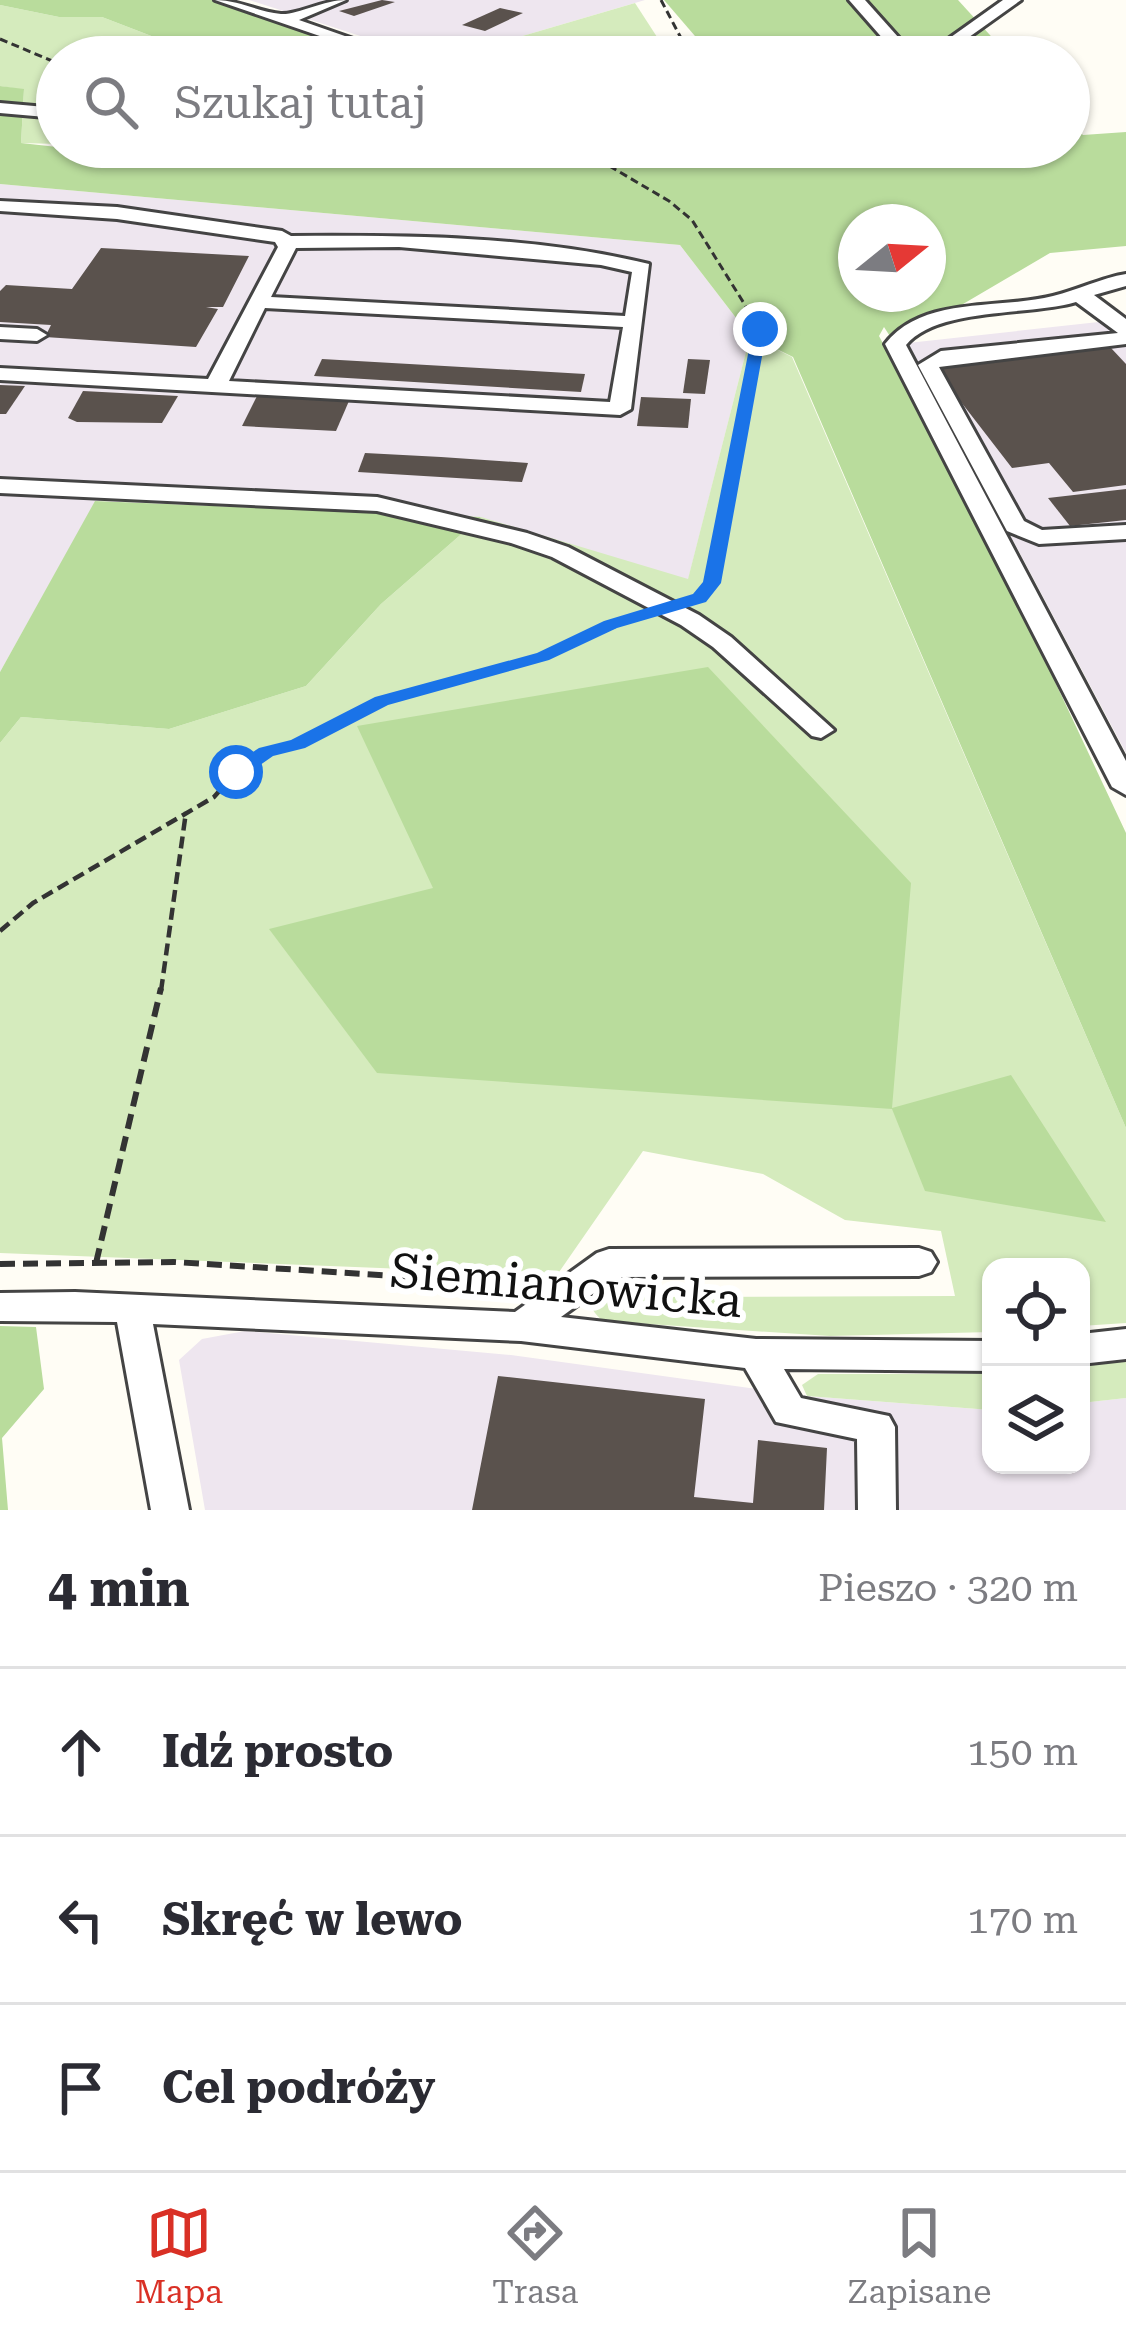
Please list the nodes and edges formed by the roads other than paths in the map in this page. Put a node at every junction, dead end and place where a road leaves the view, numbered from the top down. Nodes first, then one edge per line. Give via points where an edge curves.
1 (223, 0) edge
2 (338, 0) edge
3 (857, 0) edge
4 (1012, 0) edge
5 (284, 20) junction
6 (333, 36) edge
7 (889, 36) edge
8 (961, 36) edge
9 (0, 108) edge
10 (36, 111) edge
11 (0, 206) edge
12 (284, 242) junction
13 (1126, 280) edge
14 (1076, 295) junction
15 (259, 302) junction
16 (633, 322) junction
17 (0, 333) edge
18 (1126, 333) edge
19 (37, 335) dead end
20 (0, 374) edge
21 (216, 385) junction
22 (0, 486) edge
23 (1126, 532) edge
24 (821, 730) dead end
25 (1126, 788) edge
26 (919, 1262) dead end
27 (0, 1307) edge
28 (133, 1310) junction
29 (521, 1327) junction
30 (1126, 1344) edge
31 (1090, 1348) edge
32 (756, 1354) junction
33 (982, 1356) edge
34 (170, 1510) edge
35 (878, 1510) edge

1 - 5 street
2 - 5 street
3 - 7 street
4 - 8 street
5 - 6 street
9 - 10 street
11 - 12 street via 211,225
12 - 15 street
12 - 16 street via 399,241 626,262 642,268
13 - 14 street
14 - 18 street
14 - 25 street via 947,316 912,328 895,344
15 - 16 street
15 - 21 street
16 - 21 street via 620,409
17 - 19 street
18 - 23 street via 928,365 1016,526 1039,537
20 - 21 street
22 - 24 street via 377,504 560,552 722,642
26 - 29 street via 609,1263
27 - 28 street, Siemianowicka
28 - 29 street, Siemianowicka
28 - 34 street
29 - 32 street, Siemianowicka
30 - 31 street
32 - 33 street, Siemianowicka
32 - 35 street via 788,1411 876,1427

